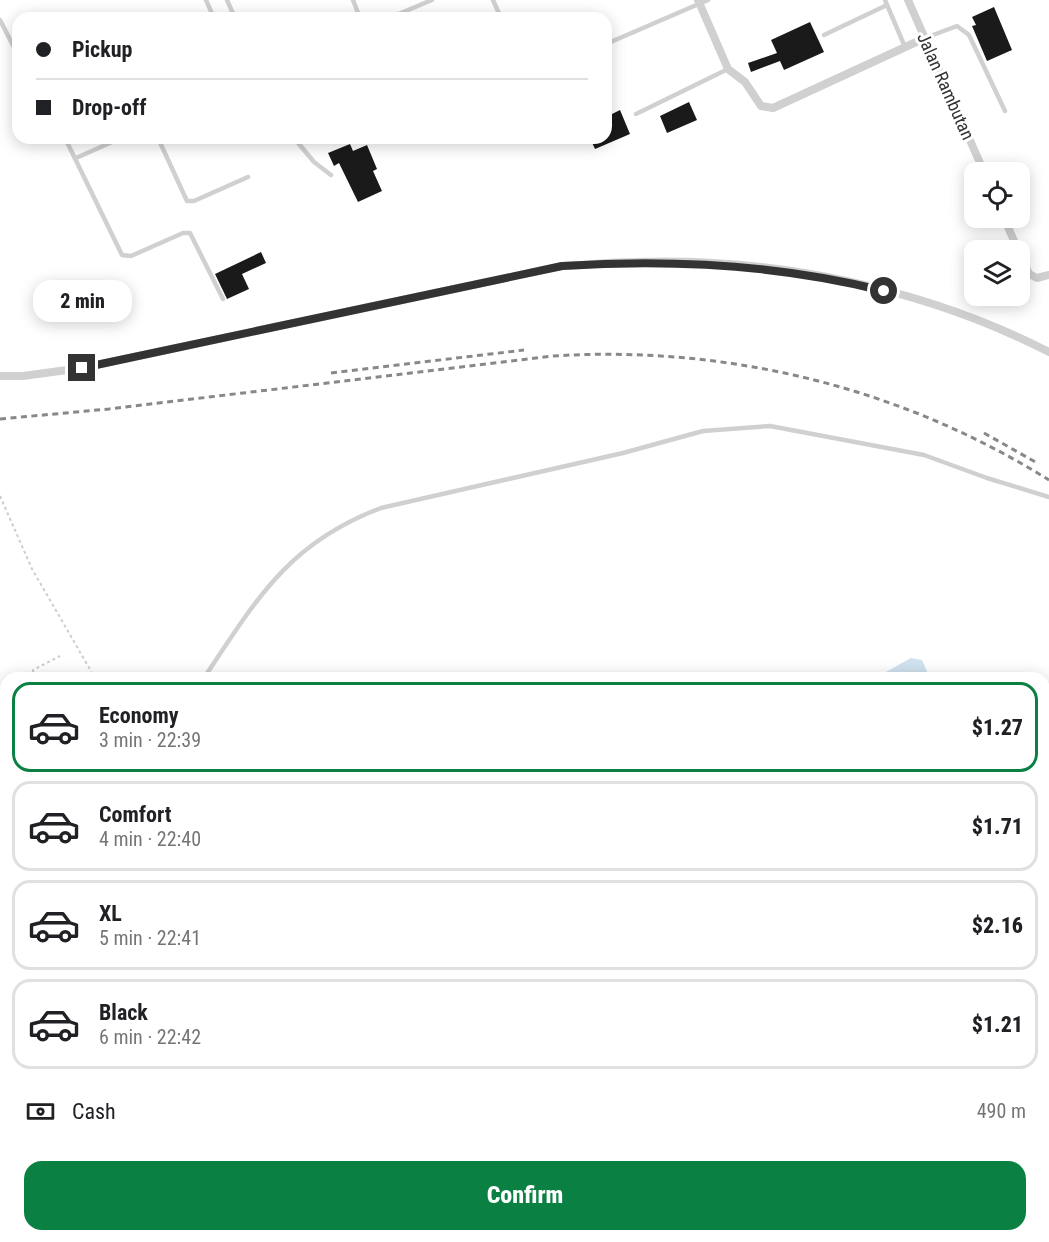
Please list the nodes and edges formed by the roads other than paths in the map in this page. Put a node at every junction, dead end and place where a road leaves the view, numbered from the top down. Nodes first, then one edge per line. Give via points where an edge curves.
1 (432, 0) edge
2 (908, 0) edge
3 (702, 1) edge
4 (886, 3) edge
5 (403, 12) edge
6 (0, 20) edge
7 (824, 35) dead end
8 (925, 38) junction
9 (612, 41) edge
10 (12, 43) edge
11 (904, 47) junction
12 (728, 69) junction
13 (1005, 111) dead end
14 (636, 114) dead end
15 (68, 144) edge
16 (108, 144) edge
17 (161, 144) edge
18 (299, 144) edge
19 (76, 158) junction
20 (980, 162) edge
21 (331, 176) dead end
22 (248, 177) dead end
23 (1030, 272) edge
24 (1049, 275) edge
25 (223, 299) dead end
26 (1049, 352) edge
27 (0, 376) edge
28 (1049, 497) edge
29 (208, 672) edge

1 - 5 lane
2 - 8 street, Jalan Rambutan
3 - 9 lane
3 - 12 street
4 - 7 lane
4 - 11 lane
6 - 10 lane
8 - 11 street
8 - 13 lane via 957,26 963,28
8 - 20 street, Jalan Rambutan
11 - 12 street via 773,108 761,106 745,82
12 - 14 lane
15 - 19 lane
16 - 19 lane
17 - 22 lane via 187,201
18 - 21 lane
19 - 25 lane via 122,255 131,256 190,233
23 - 24 street via 1034,277
26 - 27 street via 944,307 863,286 788,271 705,263 636,262 562,266 82,368
28 - 29 lane via 913,453 770,426 703,431 381,508 355,518 308,548 259,595

